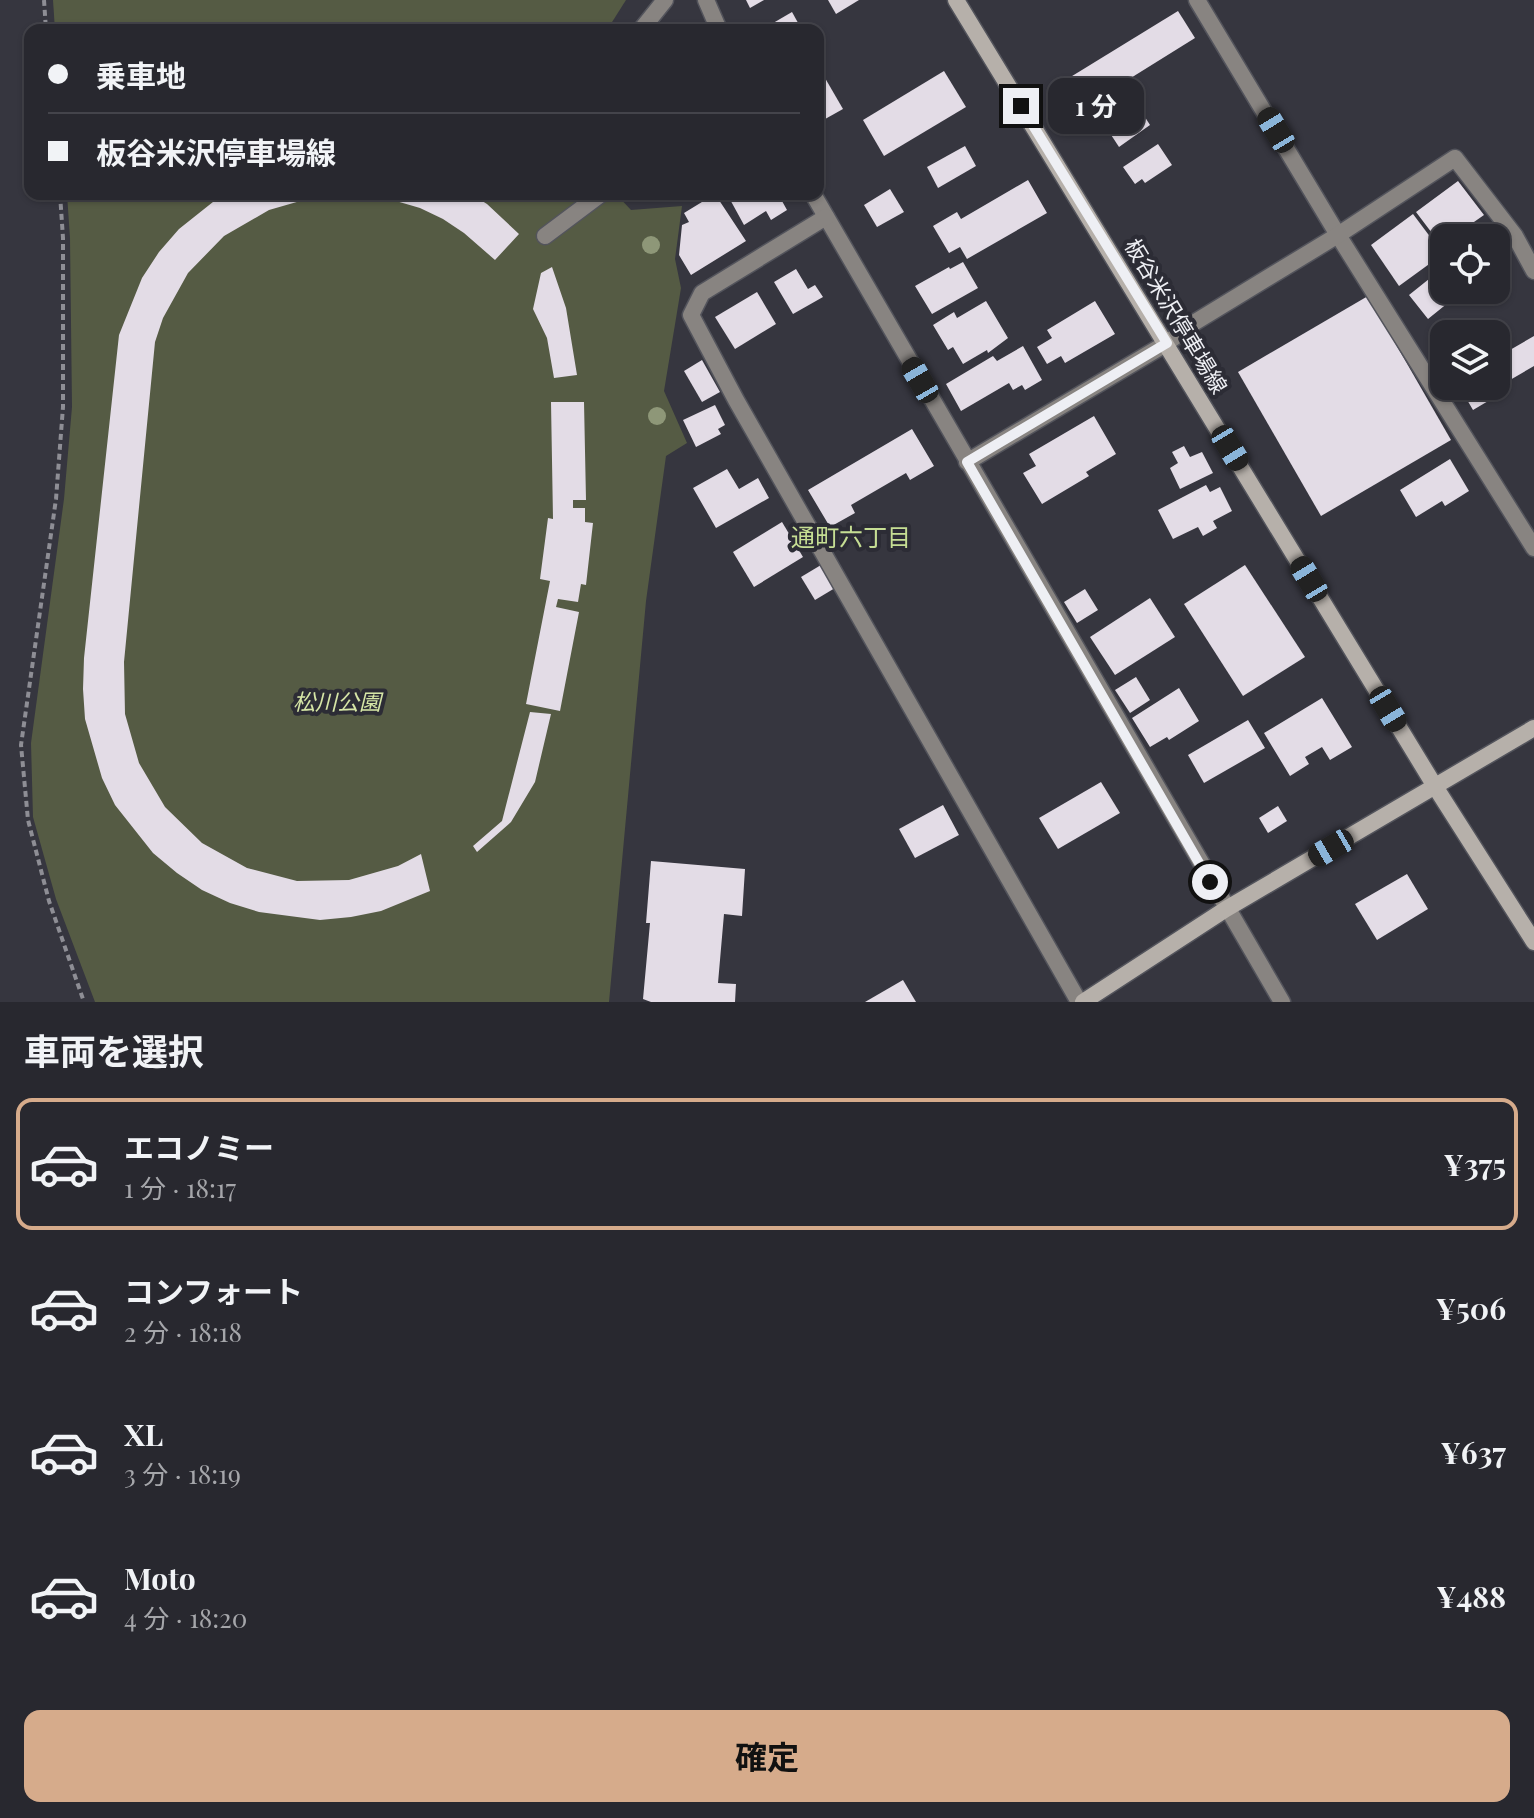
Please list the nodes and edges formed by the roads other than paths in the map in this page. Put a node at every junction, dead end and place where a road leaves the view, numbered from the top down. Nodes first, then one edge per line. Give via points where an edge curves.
1 (665, 0) edge
2 (706, 0) edge
3 (956, 0) edge
4 (1197, 0) edge
5 (646, 24) edge
6 (716, 24) edge
7 (593, 200) edge
8 (816, 200) edge
9 (826, 217) junction
10 (1338, 235) junction
11 (545, 236) dead end
12 (1534, 271) edge
13 (1167, 343) junction
14 (967, 462) junction
15 (1534, 548) edge
16 (1534, 728) edge
17 (1436, 788) junction
18 (1226, 909) junction
19 (1534, 942) edge
20 (1081, 1002) edge
21 (1282, 1002) edge

1 - 5 street
2 - 6 street
3 - 13 main road, 板谷米沢停車場線
4 - 10 street
7 - 11 street
8 - 9 street
9 - 14 street
9 - 20 street via 702,293 691,315
10 - 12 street via 1455,158 1515,236
10 - 13 street
10 - 15 street
13 - 14 street
13 - 17 main road, 板谷米沢停車場線
14 - 18 street
16 - 17 main road
17 - 18 main road
17 - 19 main road, 板谷米沢停車場線
18 - 20 main road
18 - 21 street

